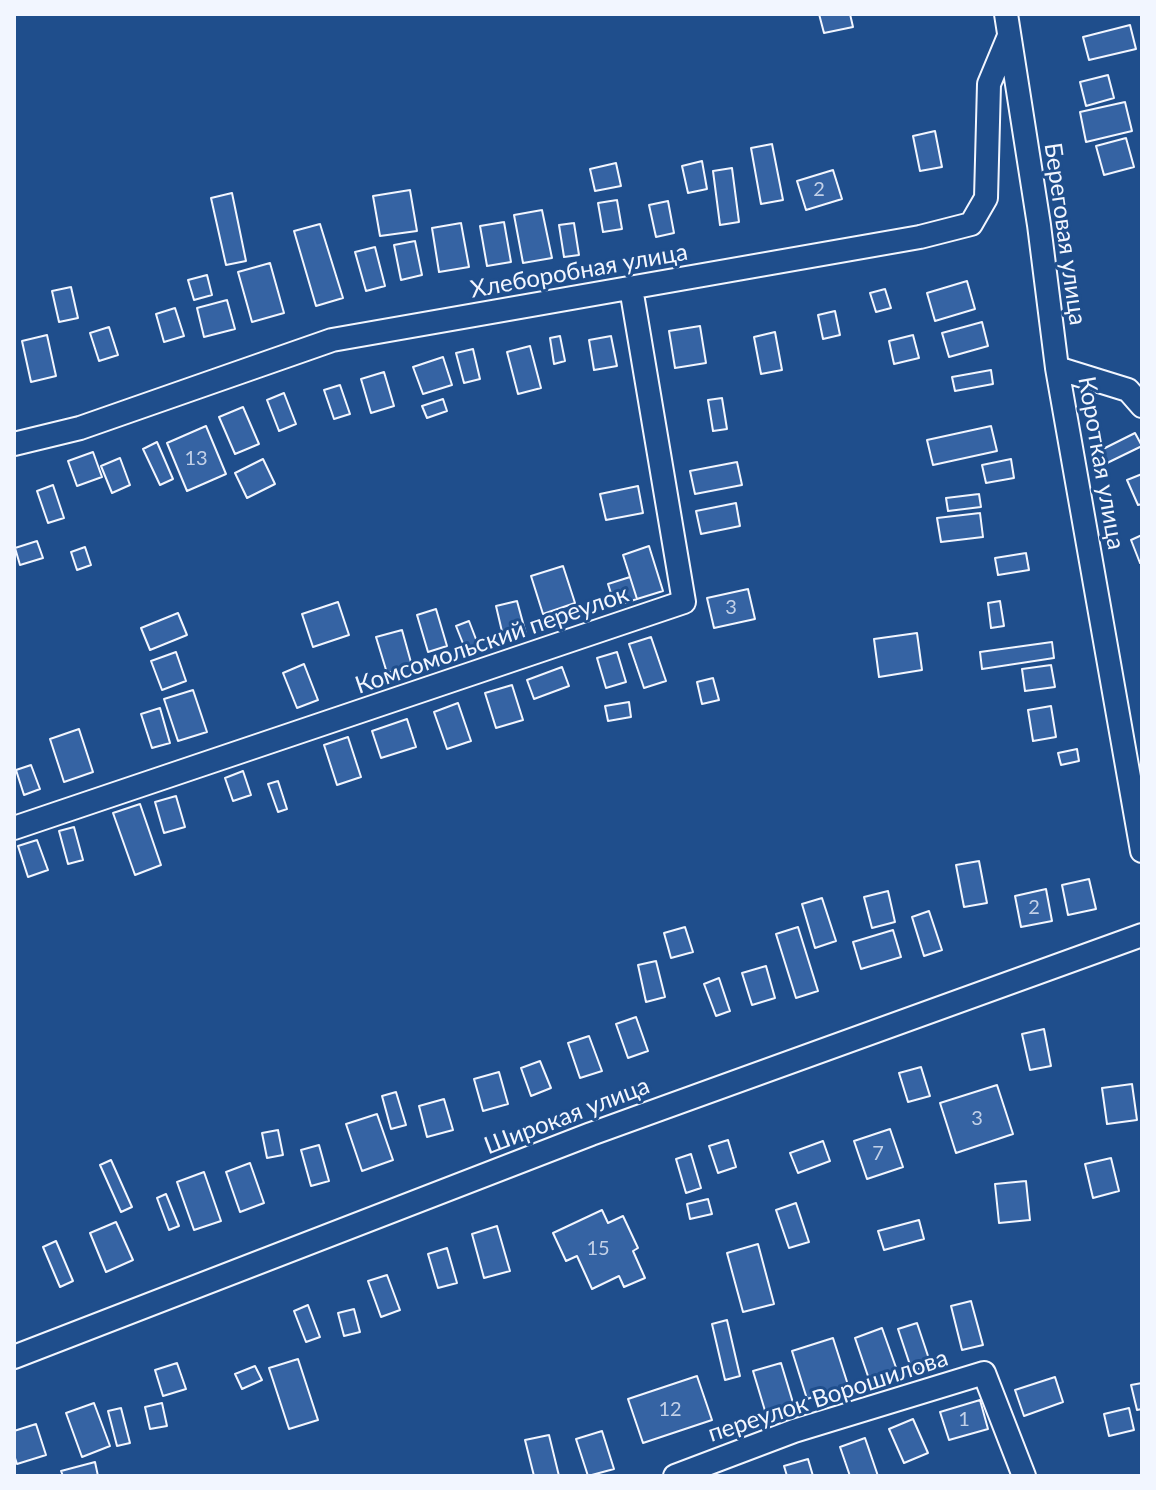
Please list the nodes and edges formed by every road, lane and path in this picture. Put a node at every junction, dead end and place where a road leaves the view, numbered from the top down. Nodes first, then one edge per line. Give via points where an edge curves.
1 (1008, 25) edge
2 (631, 288) junction
3 (1057, 368) junction
4 (1142, 406) edge
5 (14, 444) edge
6 (14, 828) edge
7 (1142, 851) edge
8 (1142, 935) edge
9 (14, 1357) edge
10 (675, 1476) edge
11 (1024, 1476) edge

1 - 2 street, Хлеборобная улица via 989,84 986,198 971,224
1 - 3 street, Береговая улица
2 - 5 street, Хлеборобная улица via 332,340 80,428
2 - 6 street, Комсомольский переулок via 684,602
3 - 4 street via 1128,390
3 - 7 street, Короткая улица
8 - 9 street, Широкая улица via 591,1134
10 - 11 street, переулок Ворошилова via 794,1431 984,1373

